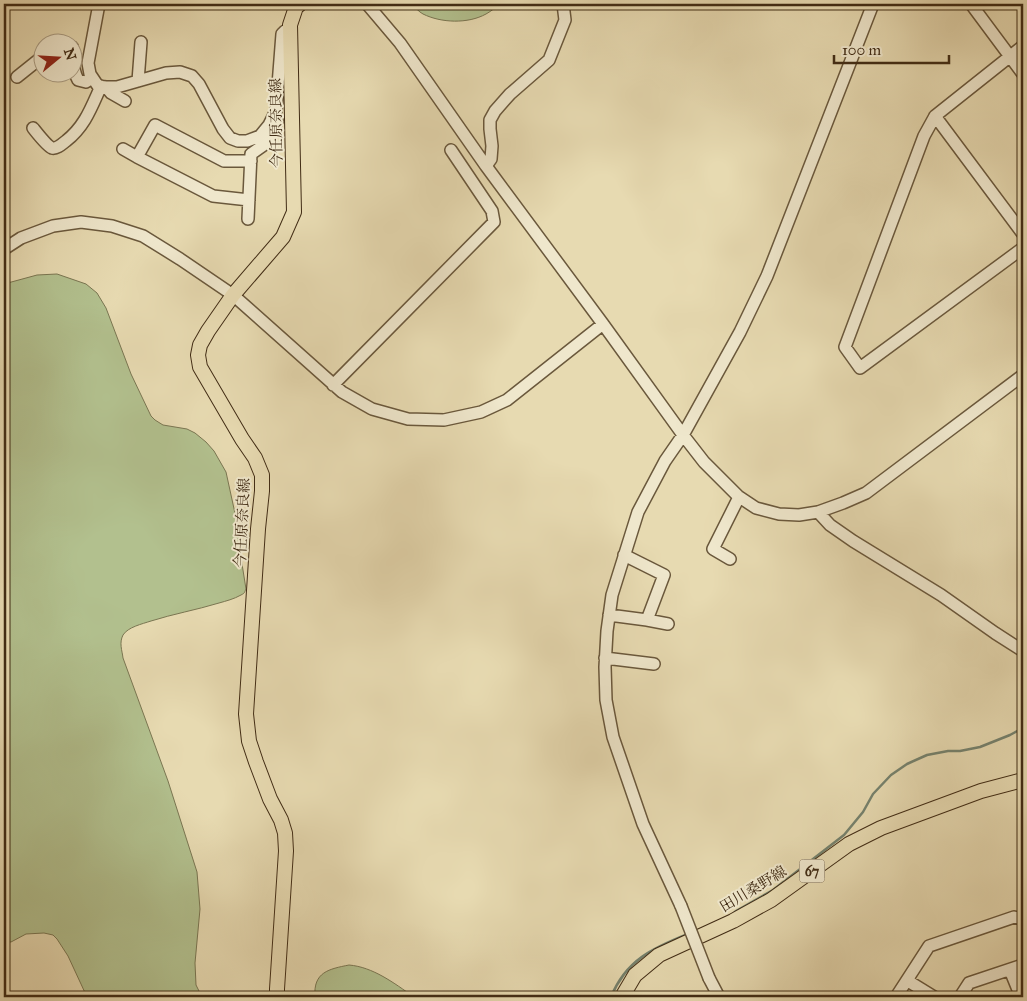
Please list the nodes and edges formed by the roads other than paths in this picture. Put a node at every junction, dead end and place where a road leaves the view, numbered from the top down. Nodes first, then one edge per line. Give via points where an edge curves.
1 (99, 4) edge
2 (300, 4) edge
3 (367, 4) edge
4 (563, 4) edge
5 (874, 4) edge
6 (971, 4) edge
7 (290, 30) junction
8 (141, 42) dead end
9 (1023, 46) edge
10 (1010, 56) junction
11 (32, 65) edge
12 (1023, 74) edge
13 (18, 77) dead end
14 (92, 78) junction
15 (82, 81) edge
16 (138, 81) junction
17 (103, 87) junction
18 (124, 101) dead end
19 (274, 115) junction
20 (936, 116) junction
21 (33, 128) dead end
22 (123, 149) dead end
23 (451, 150) dead end
24 (137, 157) junction
25 (251, 161) junction
26 (486, 166) junction
27 (249, 200) junction
28 (248, 220) dead end
29 (1023, 234) edge
30 (1023, 248) edge
31 (4, 249) edge
32 (233, 295) junction
33 (603, 324) junction
34 (1023, 375) edge
35 (333, 385) junction
36 (683, 435) junction
37 (739, 497) junction
38 (818, 512) junction
39 (624, 555) junction
40 (730, 559) dead end
41 (609, 615) junction
42 (647, 620) junction
43 (668, 624) dead end
44 (1023, 651) edge
45 (605, 658) junction
46 (654, 664) dead end
47 (1023, 780) edge
48 (1023, 919) edge
49 (1023, 965) edge
50 (1010, 970) junction
51 (908, 981) junction
52 (278, 997) edge
53 (622, 997) edge
54 (718, 997) edge
55 (896, 997) edge
56 (934, 997) edge
57 (960, 997) edge
58 (1021, 997) edge

1 - 14 street via 88,63
2 - 7 main road, 今任原奈良線
3 - 26 street via 400,43
4 - 26 street via 565,20 549,60 510,94 490,120 491,159
5 - 36 street via 767,276
6 - 10 street
7 - 19 street via 282,34
7 - 32 main road, 今任原奈良線 via 294,212 283,237
8 - 16 street
9 - 10 street
10 - 12 street
10 - 20 street
11 - 13 street
14 - 15 street
14 - 17 street
16 - 17 street via 117,88
16 - 19 street via 166,73 180,72 192,76 223,130 238,141 260,136
17 - 18 street
17 - 21 street via 84,124 58,147 50,147
19 - 25 street via 277,122 268,142 251,154
20 - 29 street
20 - 30 street via 924,136 845,347 860,368
22 - 24 street
23 - 35 street via 492,211 494,222
24 - 25 street via 155,125 224,161
24 - 27 street via 213,196
25 - 27 street
26 - 33 street
27 - 28 street
31 - 32 street via 21,238 53,226 81,222 112,226 143,236
32 - 35 street
32 - 52 main road, 今任原奈良線 via 200,344 198,355 200,366 262,475 246,714 249,741 285,833
33 - 35 street via 507,400 480,412 444,420 408,419 372,409
33 - 36 street
34 - 38 street via 866,493
36 - 37 street via 704,462
36 - 39 street via 638,512
37 - 38 street via 756,508 779,514
37 - 40 street via 713,550
38 - 44 street via 853,541
39 - 41 street
39 - 42 street via 664,575
41 - 42 street
41 - 45 street
42 - 43 street
45 - 46 street
45 - 54 street, bridge via 606,700 613,737 643,824
47 - 53 main road, 田川桑野線 / 67 via 981,791 881,828 849,844 763,904 658,955 635,975
48 - 51 street via 1014,916 929,946
49 - 50 street
50 - 57 street via 969,983
50 - 58 street
51 - 55 street
51 - 56 street

